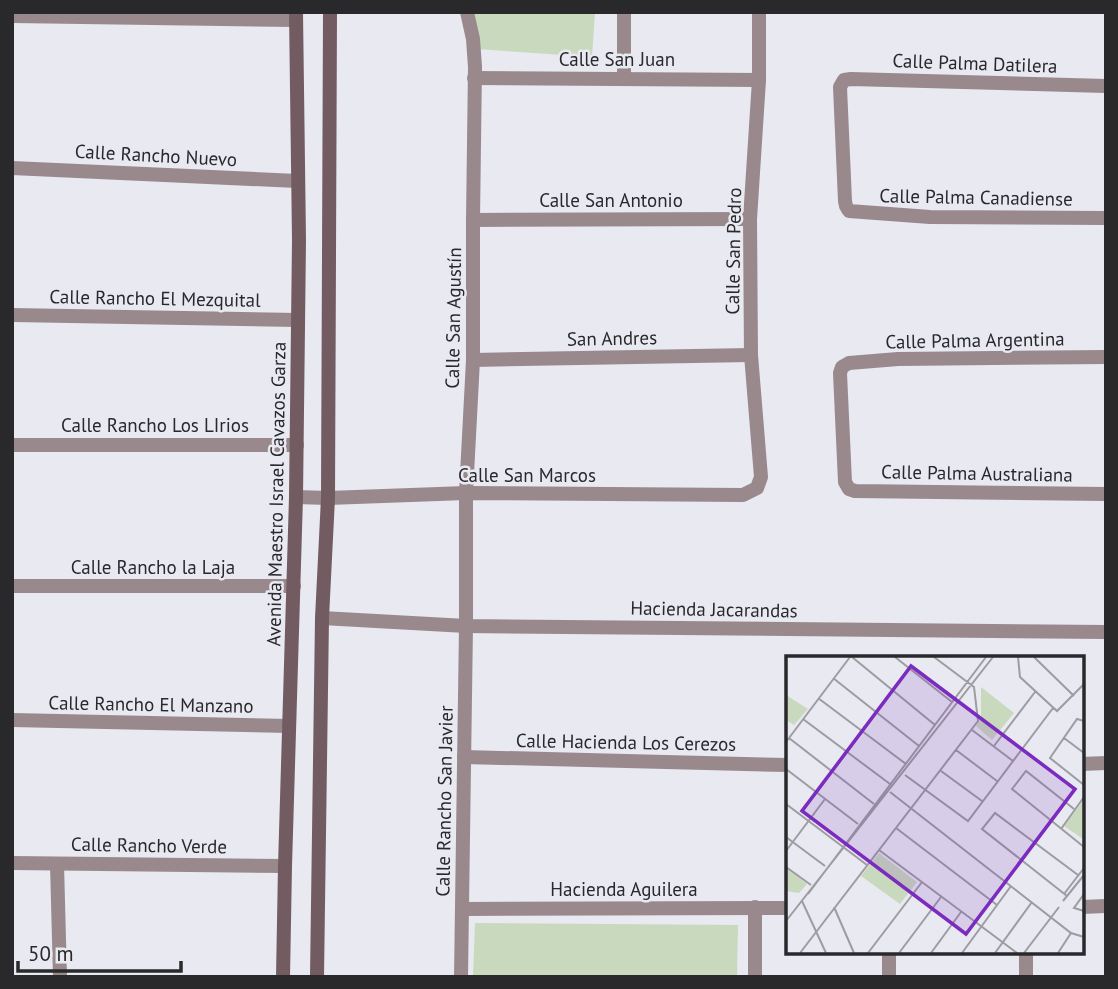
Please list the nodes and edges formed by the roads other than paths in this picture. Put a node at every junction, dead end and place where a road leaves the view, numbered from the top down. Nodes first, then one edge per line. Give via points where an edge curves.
1 (330, 12) edge
2 (467, 12) edge
3 (624, 12) edge
4 (759, 12) edge
5 (12, 16) edge
6 (296, 16) edge
7 (474, 78) junction
8 (624, 79) junction
9 (759, 80) junction
10 (1106, 86) edge
11 (12, 168) edge
12 (297, 181) junction
13 (847, 209) joint
14 (1106, 218) edge
15 (750, 219) junction
16 (473, 220) junction
17 (12, 315) edge
18 (297, 320) junction
19 (751, 355) junction
20 (1106, 357) edge
21 (473, 360) junction
22 (12, 445) edge
23 (297, 445) junction
24 (757, 488) joint
25 (849, 489) joint
26 (466, 493) junction
27 (1106, 494) edge
28 (296, 497) junction
29 (328, 498) junction
30 (12, 586) edge
31 (294, 586) junction
32 (322, 618) junction
33 (466, 626) junction
34 (1106, 632) edge
35 (12, 720) edge
36 (289, 726) junction
37 (464, 757) junction
38 (1106, 763) edge
39 (1083, 764) edge
40 (786, 765) edge
41 (12, 863) edge
42 (57, 864) junction
43 (285, 866) junction
44 (1106, 906) edge
45 (755, 907) junction
46 (1083, 907) edge
47 (786, 908) edge
48 (462, 909) junction
49 (888, 954) edge
50 (1026, 954) edge
51 (60, 977) edge
52 (283, 977) edge
53 (317, 977) edge
54 (461, 977) edge
55 (755, 977) edge
56 (889, 977) edge
57 (1026, 977) edge

1 - 29 street
2 - 7 street, Calle San Agustín
3 - 8 street
4 - 9 street, Calle San Pedro
5 - 6 street
6 - 12 street, Avenida Maestro Israel Cavazos Garza
7 - 8 street, Calle San Juan
7 - 16 street, Calle San Agustín
8 - 9 street, Calle San Juan
9 - 15 street, Calle San Pedro
10 - 13 street, Calle Palma Datilera via 844,80 840,87
11 - 12 street, Calle Rancho Nuevo
12 - 18 street, Avenida Maestro Israel Cavazos Garza
13 - 14 street, Calle Palma Canadiense via 930,217
15 - 16 street, Calle San Antonio
15 - 19 street, Calle San Pedro
16 - 21 street, Calle San Agustín
17 - 18 street, Calle Rancho El Mezquital
18 - 23 street, Avenida Maestro Israel Cavazos Garza
19 - 21 street, San Andres
19 - 24 street, Calle San Pedro via 761,477
20 - 25 street, Calle Palma Argentina via 898,359 845,365 840,373
21 - 26 street, Calle San Agustín
22 - 23 street, Calle Rancho Los LIrios
23 - 28 street, Avenida Maestro Israel Cavazos Garza
24 - 26 street, Calle San Marcos via 743,495
25 - 27 street, Calle Palma Australiana
26 - 29 street, Calle San Marcos
26 - 33 street, Calle San Agustín
28 - 29 street, Calle San Marcos
28 - 31 street, Avenida Maestro Israel Cavazos Garza
29 - 32 street
30 - 31 street, Calle Rancho la Laja
31 - 36 street, Avenida Maestro Israel Cavazos Garza
32 - 33 street, Hacienda Jacarandas
32 - 53 street
33 - 34 street, Hacienda Jacarandas
33 - 37 street, Calle Rancho San Javier
35 - 36 street, Calle Rancho El Manzano
36 - 43 street, Avenida Maestro Israel Cavazos Garza
37 - 40 street, Calle Hacienda Los Cerezos
37 - 48 street, Calle Rancho San Javier
38 - 39 street
41 - 42 street, Calle Rancho Verde
42 - 43 street, Calle Rancho Verde
42 - 51 street
43 - 52 street, Avenida Maestro Israel Cavazos Garza
44 - 46 street
45 - 47 street, Hacienda Aguilera
45 - 48 street, Hacienda Aguilera
45 - 55 street
48 - 54 street, Calle Rancho San Javier
49 - 56 street
50 - 57 street

